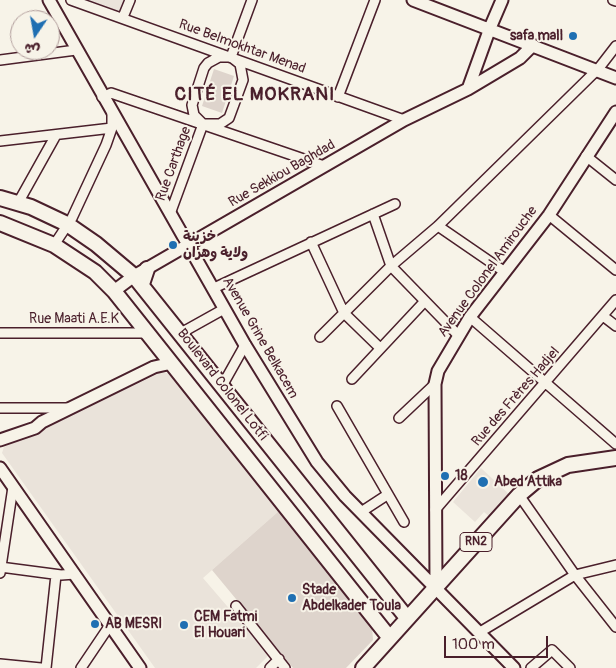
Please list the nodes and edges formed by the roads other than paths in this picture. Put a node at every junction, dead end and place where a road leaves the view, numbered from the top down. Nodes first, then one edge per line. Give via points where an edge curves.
1 (48, 0) edge
2 (71, 0) edge
3 (130, 0) edge
4 (252, 0) edge
5 (375, 0) edge
6 (413, 0) edge
7 (502, 0) edge
8 (123, 18) junction
9 (490, 28) junction
10 (533, 45) junction
11 (616, 46) edge
12 (76, 50) junction
13 (231, 57) junction
14 (0, 60) edge
15 (595, 70) junction
16 (615, 76) edge
17 (468, 89) junction
18 (102, 97) junction
19 (338, 97) junction
20 (616, 112) edge
21 (112, 114) junction
22 (404, 120) junction
23 (203, 124) junction
24 (112, 128) junction
25 (56, 134) junction
26 (109, 139) junction
27 (127, 139) junction
28 (0, 141) edge
29 (586, 156) junction
30 (324, 166) junction
31 (616, 180) edge
32 (0, 198) edge
33 (18, 203) junction
34 (395, 204) dead end
35 (170, 214) junction
36 (373, 214) junction
37 (549, 215) junction
38 (0, 223) edge
39 (67, 224) junction
40 (438, 226) junction
41 (310, 242) junction
42 (54, 245) junction
43 (188, 246) junction
44 (391, 266) junction
45 (147, 269) joint
46 (616, 270) edge
47 (505, 272) junction
48 (138, 280) junction
49 (214, 288) junction
50 (114, 291) junction
51 (616, 300) edge
52 (424, 301) junction
53 (224, 309) junction
54 (344, 313) junction
55 (603, 316) junction
56 (470, 317) junction
57 (616, 326) edge
58 (0, 333) edge
59 (148, 333) junction
60 (181, 333) junction
61 (458, 335) junction
62 (320, 337) dead end
63 (245, 345) junction
64 (380, 348) junction
65 (169, 359) junction
66 (352, 379) dead end
67 (546, 383) junction
68 (435, 384) junction
69 (226, 391) junction
70 (203, 401) junction
71 (337, 406) dead end
72 (0, 408) edge
73 (70, 408) junction
74 (213, 413) junction
75 (399, 418) dead end
76 (42, 422) junction
77 (0, 432) edge
78 (0, 440) edge
79 (616, 444) edge
80 (616, 458) edge
81 (0, 468) edge
82 (13, 486) junction
83 (388, 495) junction
84 (519, 495) junction
85 (435, 510) junction
86 (361, 512) junction
87 (404, 522) dead end
88 (2, 533) edge
89 (616, 565) edge
90 (0, 569) edge
91 (75, 574) junction
92 (56, 575) junction
93 (574, 576) junction
94 (436, 586) junction
95 (236, 606) dead end
96 (407, 618) junction
97 (110, 625) junction
98 (616, 627) edge
99 (480, 632) junction
100 (389, 637) junction
101 (278, 660) junction
102 (0, 664) edge
103 (41, 668) edge
104 (46, 668) edge
105 (81, 668) edge
106 (140, 668) edge
107 (270, 668) edge
108 (285, 668) edge
109 (363, 668) edge
110 (514, 668) edge
111 (531, 668) edge
112 (570, 668) edge

1 - 12 main road, Avenue Grine Belkacem
2 - 8 street, Rue Belmokhtar Menad
3 - 8 street
4 - 13 street
5 - 19 street
6 - 9 main road
7 - 9 main road
8 - 13 street, Rue Belmokhtar Menad
9 - 10 main road
9 - 17 main road
10 - 15 main road
10 - 17 main road, Rue Sekkiou Baghdad via 520,58
11 - 15 street
12 - 14 street
12 - 18 main road, Avenue Grine Belkacem
13 - 19 street, Rue Belmokhtar Menad
13 - 23 street via 212,60 204,68 192,105 194,115
13 - 23 street via 240,64 243,75 229,118 220,124
15 - 16 main road
15 - 40 street
17 - 22 main road, Rue Sekkiou Baghdad
18 - 21 main road, Avenue Grine Belkacem
18 - 23 street via 110,93
19 - 22 street, Rue Belmokhtar Menad
20 - 29 main road, Avenue Colonel Amirouche
21 - 24 street
21 - 27 main road, Avenue Grine Belkacem
22 - 30 main road, Rue Sekkiou Baghdad
23 - 30 street
23 - 35 street, Rue Carthage
24 - 25 street
24 - 26 street
25 - 28 street
25 - 33 street
26 - 27 street via 119,134
26 - 39 street
27 - 35 main road, Avenue Grine Belkacem
29 - 31 street
29 - 37 main road, Avenue Colonel Amirouche
30 - 43 main road, Rue Sekkiou Baghdad
32 - 33 main road, Boulevard Colonel Lotfi
33 - 39 main road, Boulevard Colonel Lotfi
34 - 36 street
35 - 43 main road, Avenue Grine Belkacem
36 - 41 street
36 - 44 street
37 - 46 street
37 - 47 main road, Avenue Colonel Amirouche
38 - 42 main road, Boulevard Colonel Lotfi
39 - 42 street
39 - 48 main road, Boulevard Colonel Lotfi
40 - 44 street
40 - 47 street
41 - 49 street
41 - 54 street
42 - 50 main road, Boulevard Colonel Lotfi via 95,272
43 - 45 main road, Rue Sekkiou Baghdad
43 - 49 main road, Avenue Grine Belkacem
44 - 52 street
44 - 54 street
45 - 48 main road
47 - 56 main road, Avenue Colonel Amirouche
48 - 50 main road
48 - 60 main road, Boulevard Colonel Lotfi
49 - 53 main road, Avenue Grine Belkacem
50 - 59 main road, Boulevard Colonel Lotfi
51 - 55 street, Rue des Frères Hadjel
52 - 61 street
52 - 64 street
53 - 60 street
53 - 63 main road, Avenue Grine Belkacem
54 - 62 street
54 - 64 street
55 - 57 street
55 - 67 street, Rue des Frères Hadjel
56 - 61 main road, Avenue Colonel Amirouche
56 - 67 street
58 - 59 street, Rue Maati A.E.K
59 - 65 main road, Boulevard Colonel Lotfi
60 - 69 main road, Boulevard Colonel Lotfi
61 - 68 main road, Avenue Colonel Amirouche via 438,371
63 - 69 street
63 - 86 main road, Avenue Grine Belkacem via 317,462
64 - 66 street
65 - 70 main road, Boulevard Colonel Lotfi
65 - 73 main road
67 - 79 street
67 - 85 street, Rue des Frères Hadjel
68 - 75 street
68 - 85 main road, Avenue Colonel Amirouche
69 - 70 main road
69 - 74 main road
69 - 96 main road, Boulevard Colonel Lotfi
70 - 74 main road, Boulevard Colonel Lotfi
71 - 83 street
72 - 73 street
73 - 76 main road
74 - 100 main road, Boulevard Colonel Lotfi
76 - 77 main road
76 - 78 main road via 35,428
80 - 84 main road, RN2 via 568,465 538,479
81 - 82 main road
82 - 88 street
82 - 91 main road
83 - 86 street
83 - 87 street
84 - 93 street
84 - 94 main road, RN2
85 - 94 main road, Avenue Colonel Amirouche
86 - 94 main road, Avenue Grine Belkacem
88 - 90 street
89 - 93 street
90 - 92 street
91 - 92 street
91 - 97 main road
92 - 104 street
93 - 98 street
93 - 99 street
94 - 96 main road, RN2
94 - 99 main road, Avenue Grine Belkacem
95 - 101 street
96 - 100 main road, RN2
97 - 105 street
97 - 106 main road
99 - 110 main road, Avenue Grine Belkacem
100 - 109 main road, RN2
101 - 107 street
101 - 108 street
102 - 103 street
111 - 112 street via 552,650

